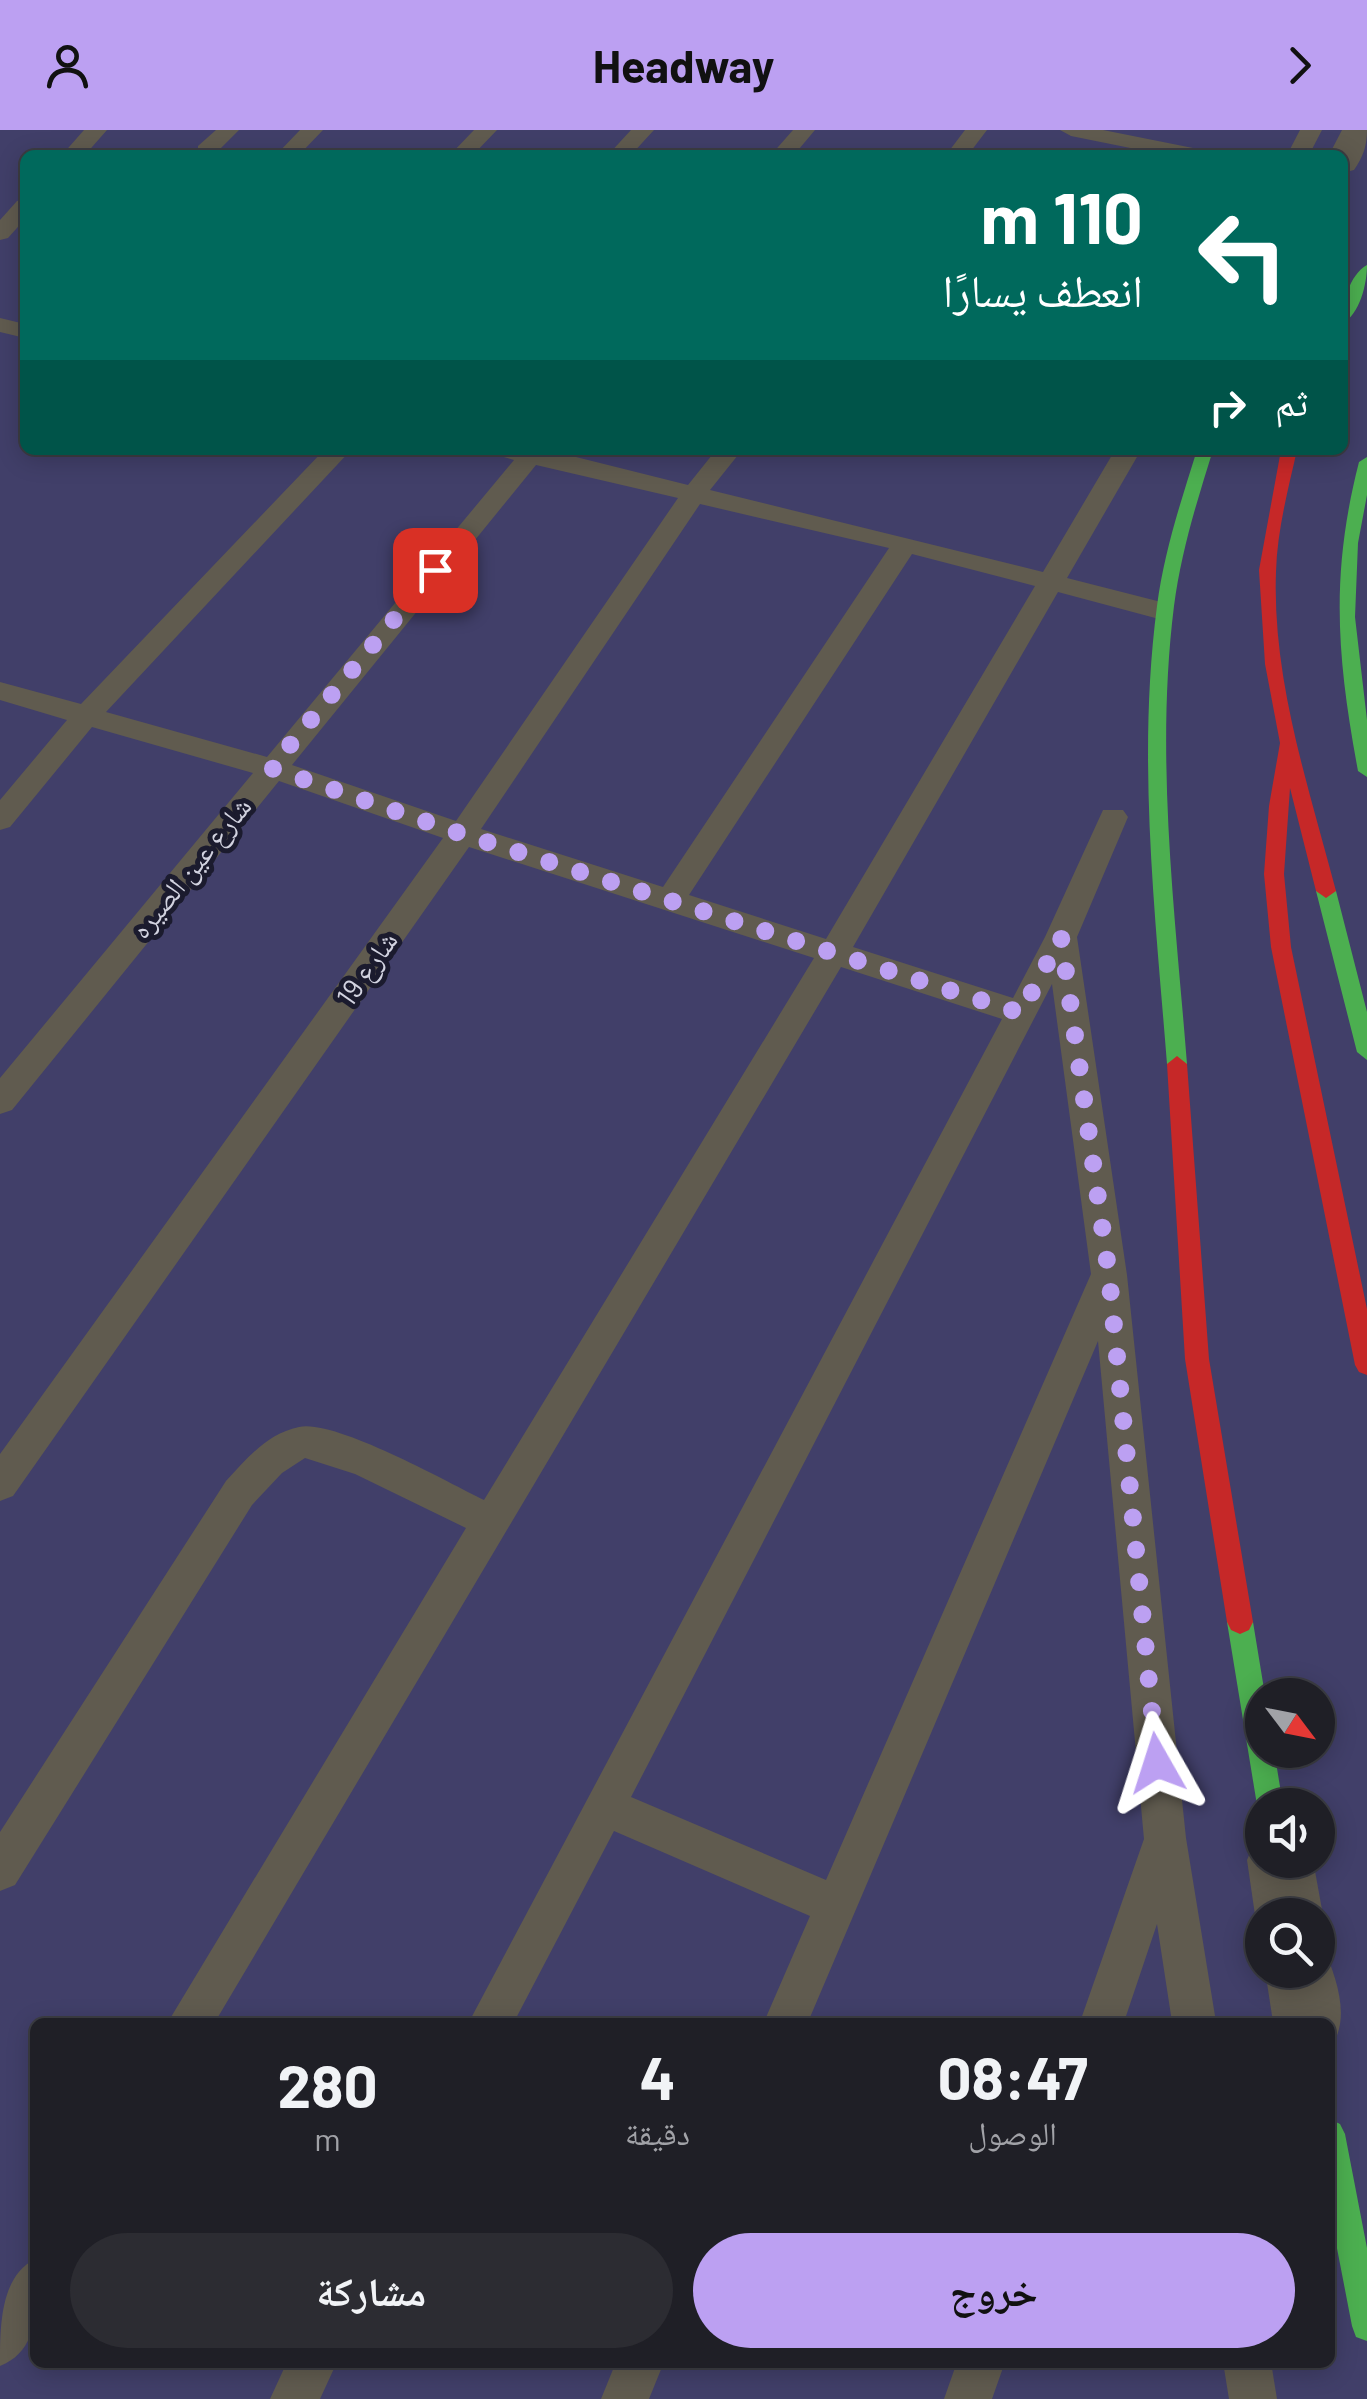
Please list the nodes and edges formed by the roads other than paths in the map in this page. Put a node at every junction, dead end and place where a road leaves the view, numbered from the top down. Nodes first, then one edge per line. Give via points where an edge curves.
1 (96, 130) edge
2 (228, 130) edge
3 (312, 130) edge
4 (486, 130) edge
5 (642, 130) edge
6 (804, 130) edge
7 (1071, 130) edge
8 (1152, 144) edge
9 (77, 150) edge
10 (207, 150) edge
11 (292, 150) edge
12 (466, 150) edge
13 (624, 150) edge
14 (786, 150) edge
15 (1177, 150) edge
16 (20, 211) edge
17 (0, 233) edge
18 (1367, 269) edge
19 (1348, 308) edge
20 (333, 455) edge
21 (520, 455) edge
22 (534, 455) edge
23 (725, 455) edge
24 (1125, 455) edge
25 (1202, 455) edge
26 (1289, 455) edge
27 (1367, 462) edge
28 (694, 494) junction
29 (904, 544) junction
30 (1050, 580) junction
31 (1159, 610) junction
32 (0, 691) edge
33 (86, 717) junction
34 (1288, 742) junction
35 (271, 768) junction
36 (1367, 771) edge
37 (1113, 818) dead end
38 (0, 820) edge
39 (462, 834) junction
40 (671, 898) junction
41 (1061, 937) junction
42 (833, 954) junction
43 (1021, 1013) junction
44 (1367, 1052) edge
45 (0, 1101) edge
46 (1109, 1275) junction
47 (1367, 1365) edge
48 (0, 1484) edge
49 (490, 1521) junction
50 (1267, 1788) edge
51 (605, 1806) junction
52 (1165, 1838) junction
53 (0, 1870) edge
54 (837, 1906) junction
55 (1302, 1988) edge
56 (192, 2018) edge
57 (494, 2018) edge
58 (788, 2018) edge
59 (1103, 2018) edge
60 (1193, 2018) edge
61 (1307, 2018) edge
62 (1335, 2160) edge
63 (30, 2291) edge
64 (1367, 2326) edge
65 (0, 2342) edge
66 (310, 2368) edge
67 (638, 2368) edge
68 (1248, 2368) edge
69 (294, 2399) edge
70 (625, 2399) edge
71 (1253, 2399) edge

1 - 9 lane
2 - 10 lane
3 - 11 lane
4 - 12 lane
5 - 13 lane
6 - 14 lane
7 - 8 lane
8 - 15 lane
16 - 17 lane
18 - 19 main road
20 - 33 lane
21 - 35 lane, شارع عين الصيره
22 - 28 lane
23 - 28 lane, شارع 19
24 - 30 lane
25 - 31 main road
26 - 34 main road via 1268,586
27 - 36 main road via 1349,523 1340,610
28 - 29 lane
28 - 39 lane, شارع 19
29 - 30 lane
29 - 40 lane
30 - 31 lane
30 - 42 lane
31 - 50 main road via 1156,763 1197,1358
32 - 33 lane
33 - 35 lane
33 - 38 lane
34 - 44 main road
34 - 47 main road via 1274,874 1281,947
35 - 39 lane
35 - 45 lane, شارع عين الصيره
37 - 41 lane
39 - 40 lane
39 - 48 lane, شارع 19
40 - 42 lane
41 - 43 lane
41 - 46 lane
42 - 43 lane
42 - 49 lane
43 - 51 lane
46 - 52 lane
46 - 54 lane
49 - 53 lane via 336,1449 303,1442 274,1456 239,1493
49 - 56 lane
51 - 54 lane
51 - 57 lane
52 - 59 lane
52 - 60 lane
54 - 58 lane
55 - 61 street
62 - 64 main road
63 - 65 lane
66 - 69 lane
67 - 70 lane
68 - 71 lane

